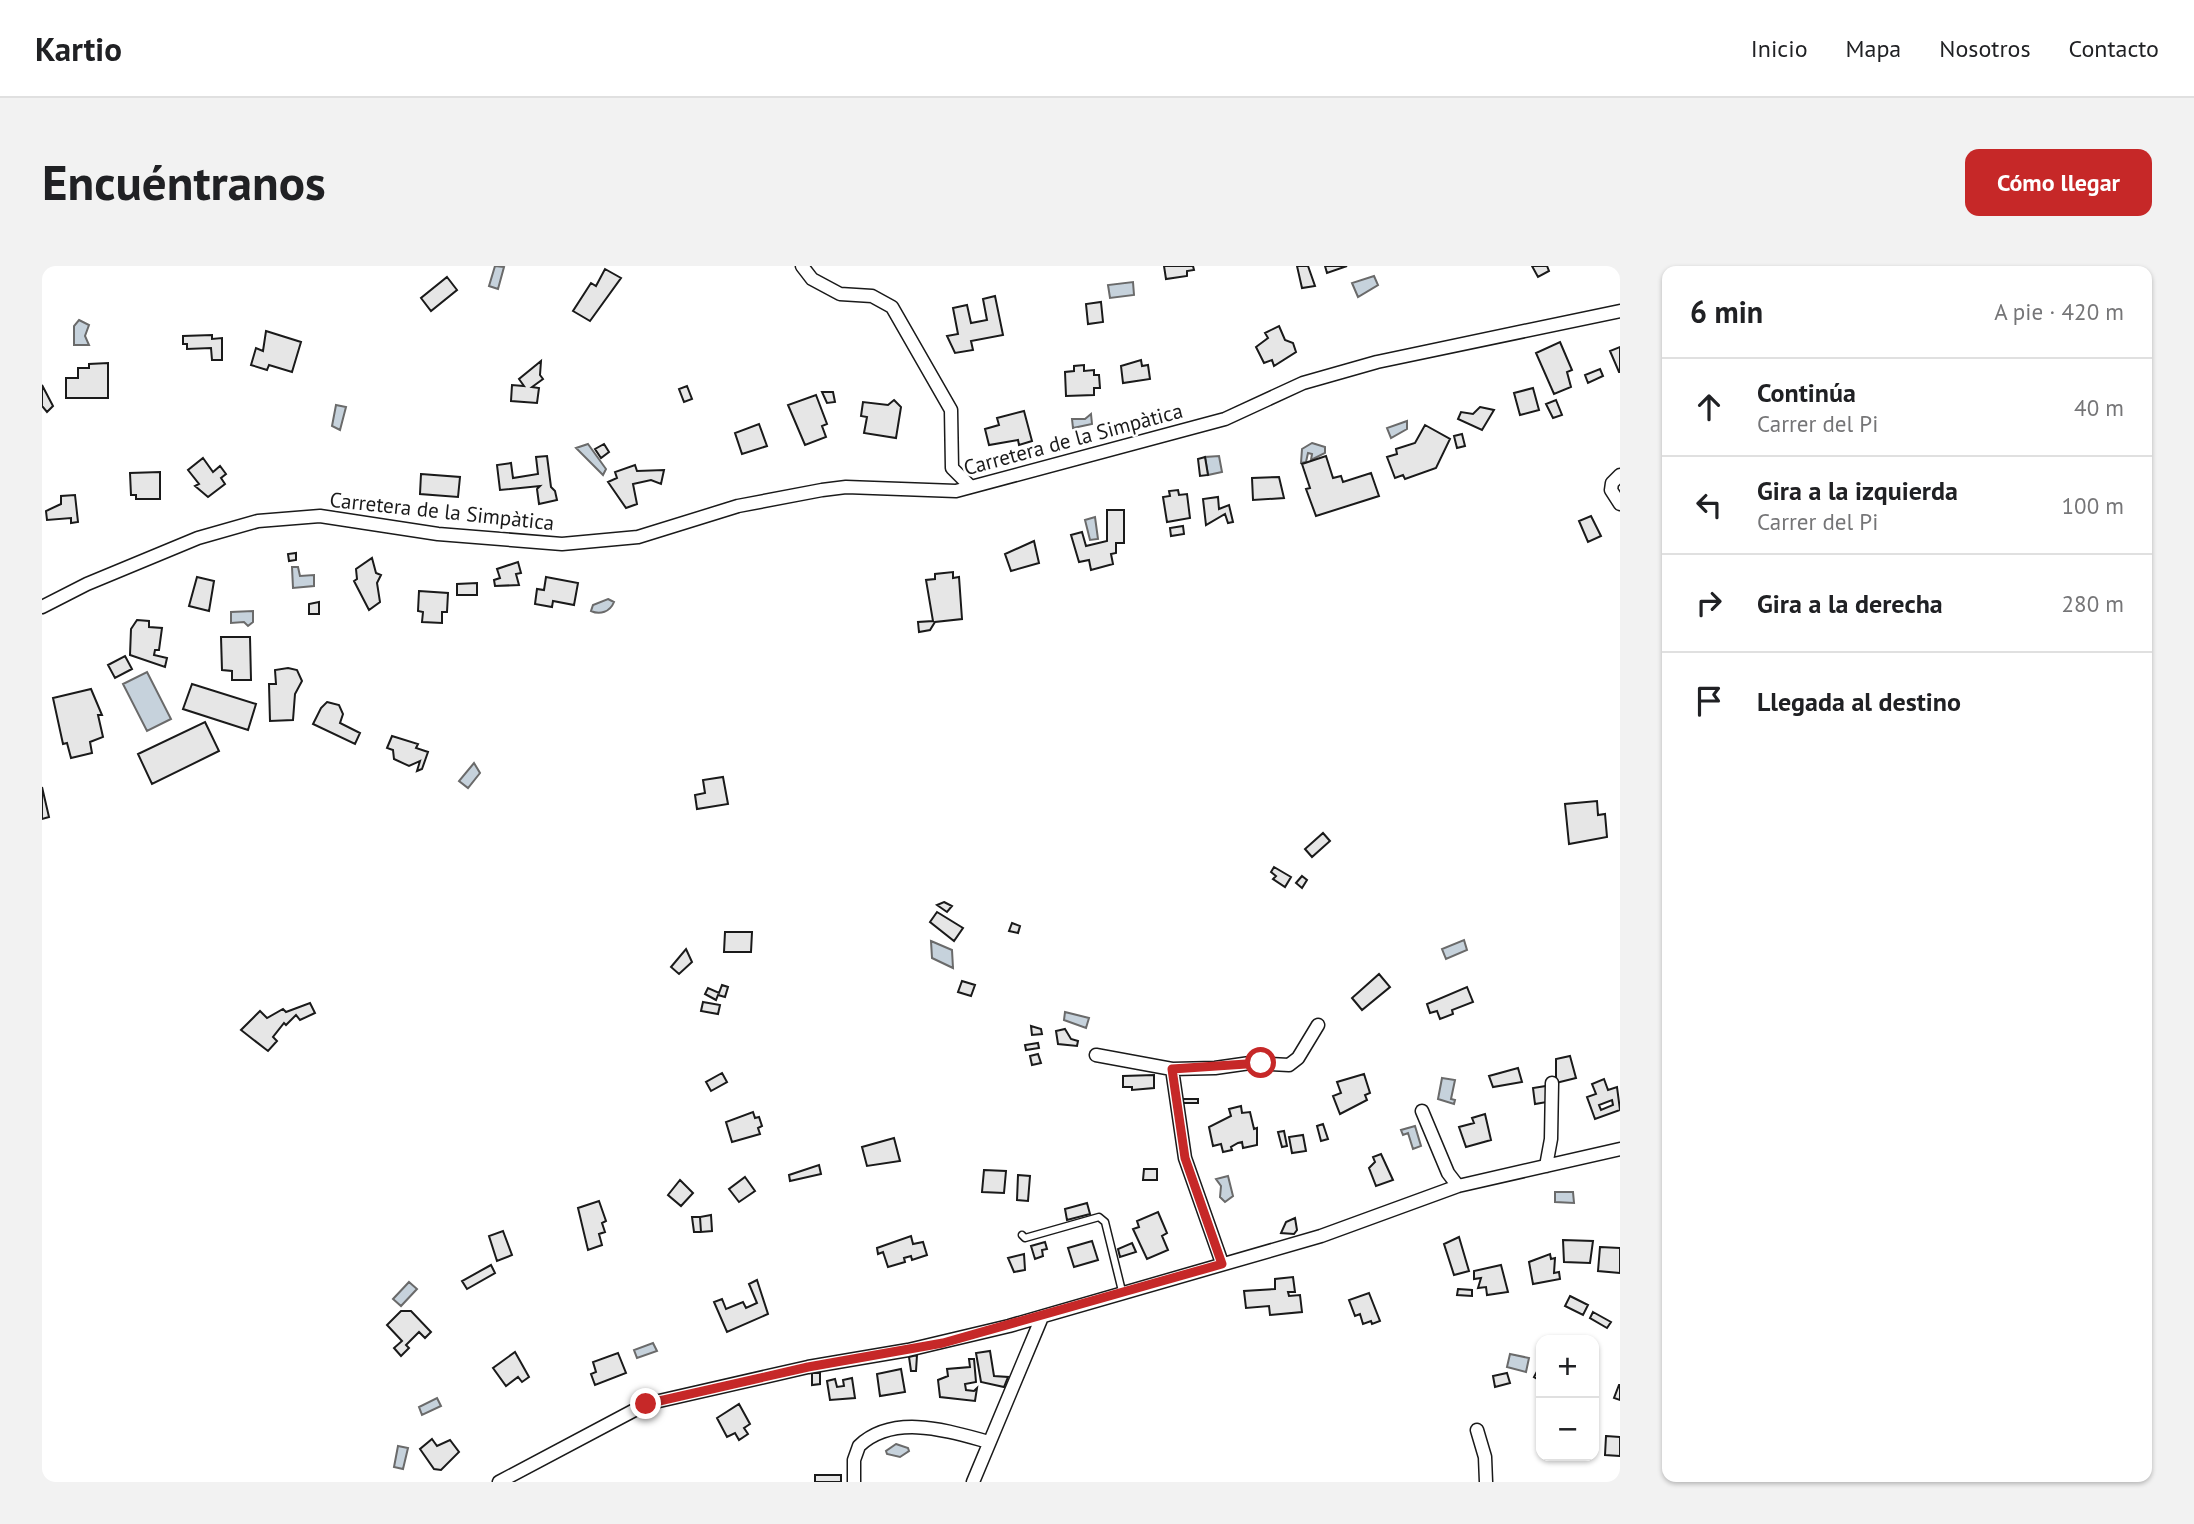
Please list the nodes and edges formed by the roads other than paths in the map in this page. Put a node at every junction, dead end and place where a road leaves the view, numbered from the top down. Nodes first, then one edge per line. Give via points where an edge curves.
1 (802, 266) edge
2 (1620, 311) edge
3 (1620, 475) edge
4 (971, 487) junction
5 (1620, 504) edge
6 (42, 607) edge
7 (1318, 1025) dead end
8 (1096, 1055) dead end
9 (1172, 1069) junction
10 (1552, 1083) dead end
11 (1422, 1111) dead end
12 (1620, 1149) edge
13 (1546, 1166) junction
14 (1458, 1186) junction
15 (1022, 1235) dead end
16 (1222, 1264) junction
17 (1122, 1292) junction
18 (1042, 1317) junction
19 (1477, 1430) dead end
20 (989, 1442) junction
21 (499, 1482) edge
22 (854, 1482) edge
23 (973, 1482) edge
24 (1486, 1482) edge

1 - 4 street via 812,279 840,295 872,296 892,307 951,410 952,468
2 - 4 street, Carretera de la Simpàtica via 1377,362 1303,383 1225,419
3 - 5 street via 1611,490
4 - 6 street, Carretera de la Simpàtica via 956,491 822,490 738,506 638,537 562,544 438,534 320,516 258,521 198,538
7 - 9 street via 1289,1065
8 - 9 street
9 - 16 street via 1185,1158
10 - 13 street
11 - 14 street via 1448,1174
12 - 13 street
13 - 14 street
14 - 16 street via 1321,1236
15 - 17 lane via 1042,1235 1099,1217 1105,1222
16 - 17 street
17 - 18 street
18 - 20 street
18 - 21 street via 943,1343 808,1367 646,1404
19 - 24 street
20 - 22 street via 931,1427 887,1431 859,1446
20 - 23 street

